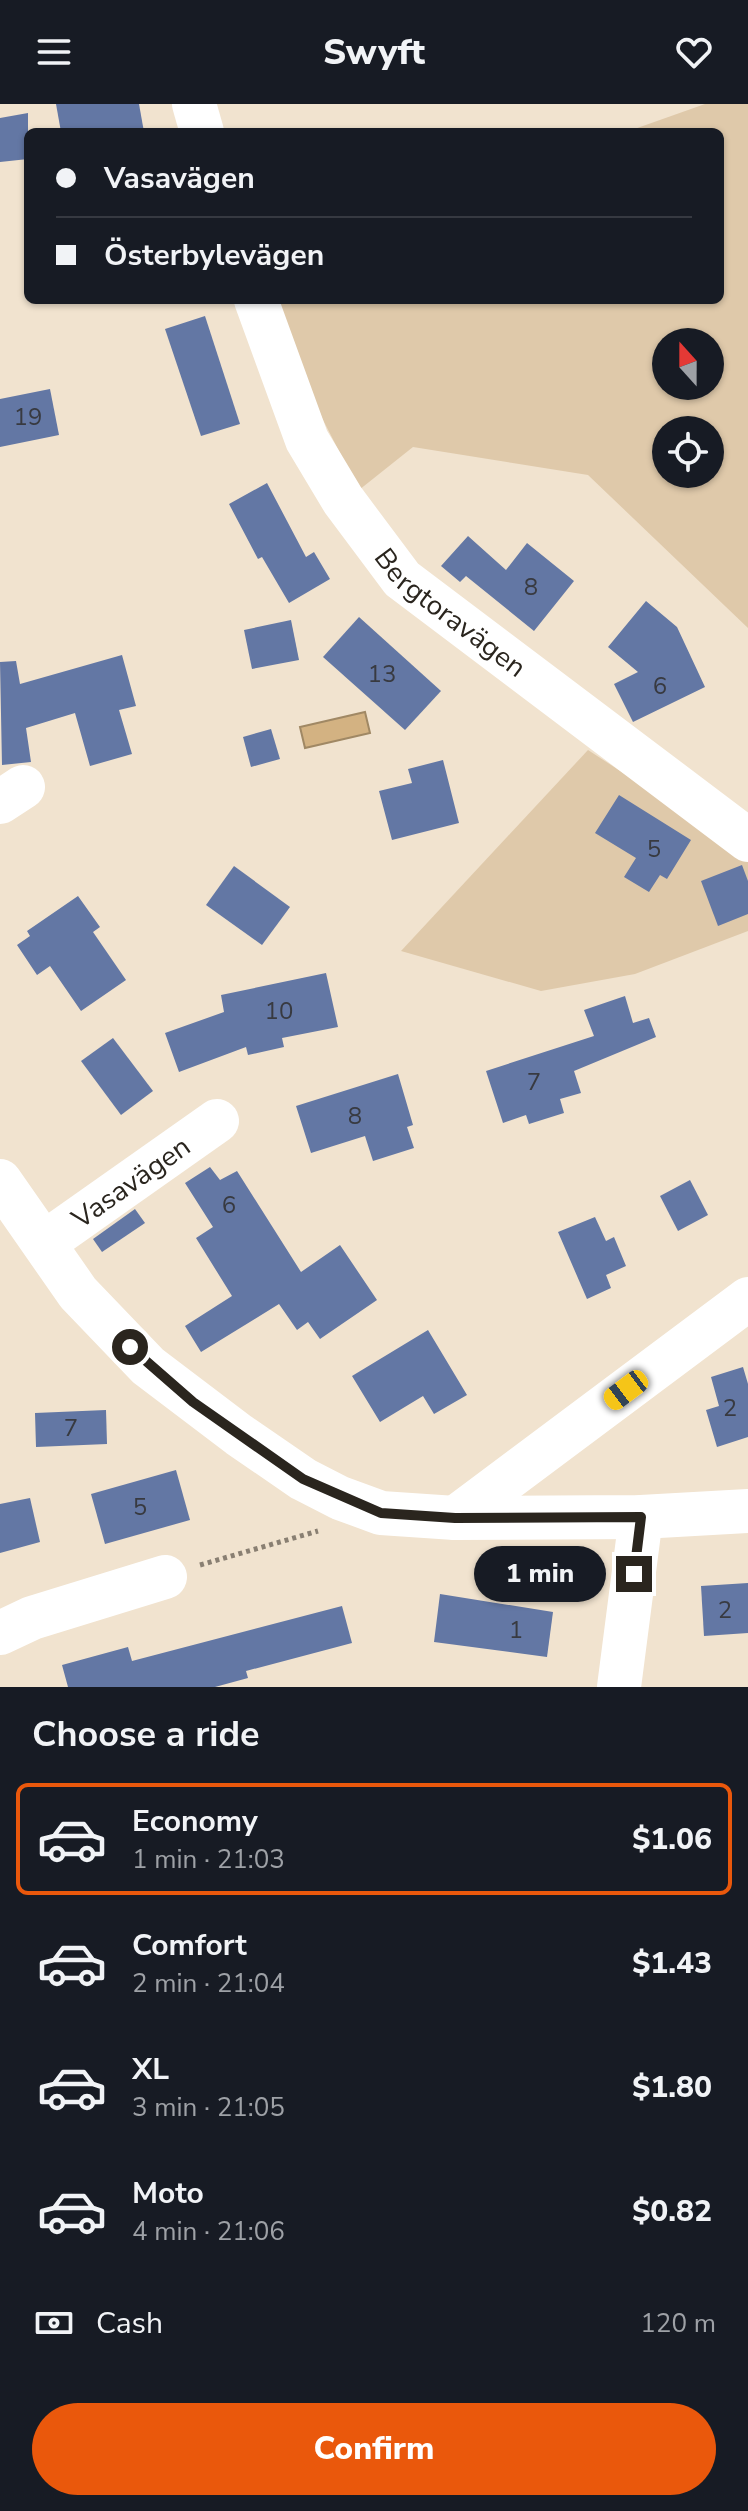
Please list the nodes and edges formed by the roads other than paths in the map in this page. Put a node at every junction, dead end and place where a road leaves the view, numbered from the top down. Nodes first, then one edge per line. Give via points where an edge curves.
1 (194, 104) edge
2 (201, 128) edge
3 (257, 304) edge
4 (748, 840) edge
5 (217, 1121) dead end
6 (0, 1181) edge
7 (44, 1243) junction
8 (748, 1299) edge
9 (748, 1511) edge
10 (641, 1517) junction
11 (455, 1518) junction
12 (165, 1577) road end
13 (0, 1633) edge
14 (619, 1687) edge

1 - 2 street
3 - 4 street, Bergtoravägen via 307,440 343,500 402,579
5 - 7 street, Vasavägen
6 - 7 street, Vasavägen
7 - 11 street, Vasavägen via 78,1293 148,1366 303,1479 381,1513
8 - 11 street
9 - 10 street, Vasavägen
10 - 11 street, Vasavägen
10 - 14 street
12 - 13 street

